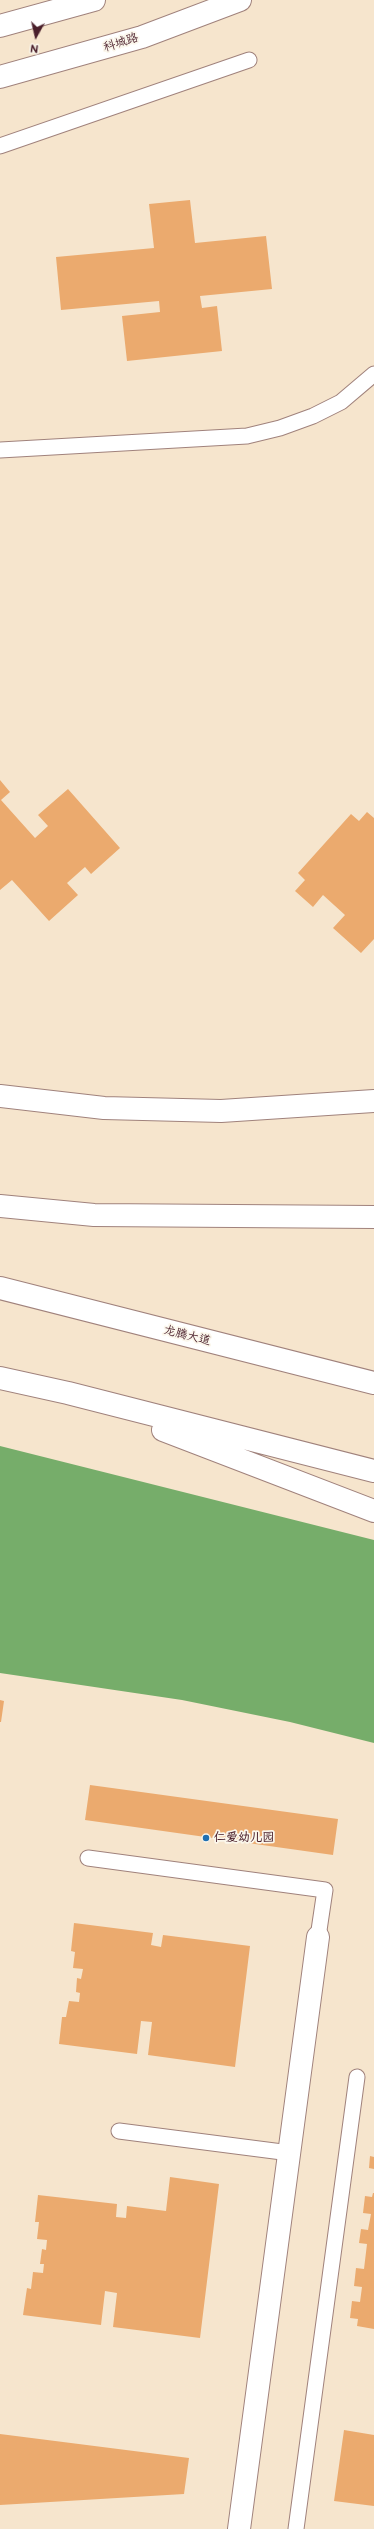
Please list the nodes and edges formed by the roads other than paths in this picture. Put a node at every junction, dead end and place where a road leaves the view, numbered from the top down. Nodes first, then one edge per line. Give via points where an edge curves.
1 (94, 0) edge
2 (240, 0) edge
3 (0, 26) edge
4 (249, 60) dead end
5 (0, 77) edge
6 (0, 146) edge
7 (374, 374) edge
8 (0, 450) edge
9 (0, 1096) edge
10 (374, 1101) edge
11 (374, 1202) edge
12 (0, 1206) edge
13 (282, 1217) junction
14 (374, 1217) edge
15 (0, 1288) edge
16 (0, 1378) edge
17 (374, 1383) edge
18 (68, 1393) junction
19 (374, 1471) edge
20 (374, 1511) edge
21 (88, 1858) dead end
22 (318, 1937) joint
23 (357, 2077) dead end
24 (119, 2131) dead end
25 (290, 2152) junction
26 (240, 2529) edge
27 (296, 2529) edge

1 - 3 main road
2 - 5 main road, 科城路 via 142,37
4 - 6 lane
7 - 8 lane via 341,402 313,416 247,436
9 - 10 main road via 104,1108 221,1111
11 - 13 main road
12 - 13 main road via 94,1215
13 - 14 main road
15 - 17 main road, 龙腾大道
16 - 18 main road
18 - 19 main road
18 - 20 main road
21 - 22 lane via 325,1890
22 - 25 main road
23 - 27 lane
24 - 25 lane
25 - 26 main road

